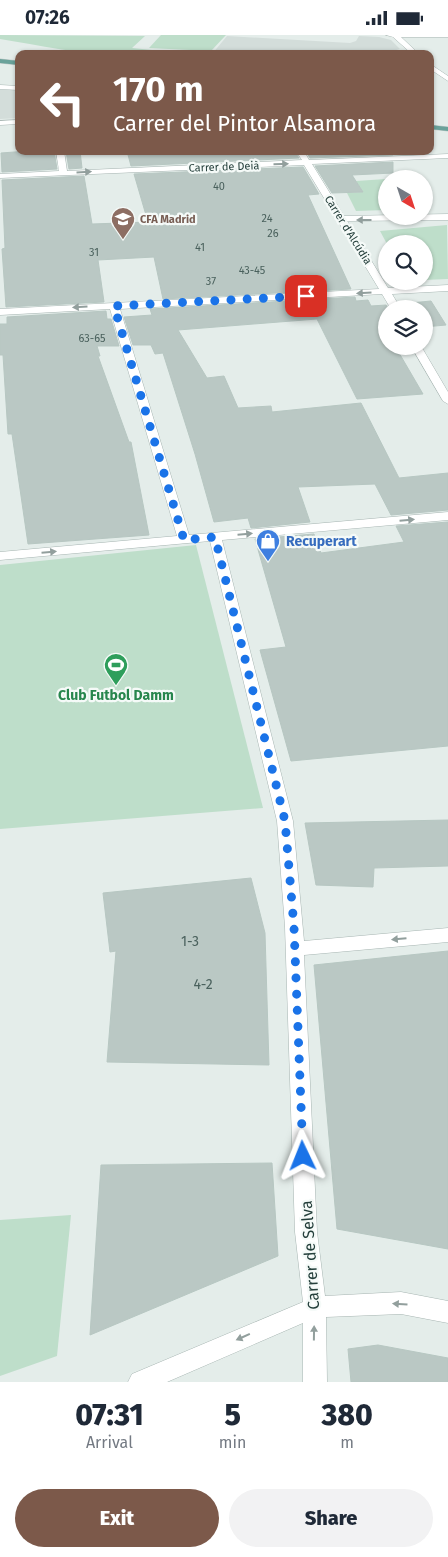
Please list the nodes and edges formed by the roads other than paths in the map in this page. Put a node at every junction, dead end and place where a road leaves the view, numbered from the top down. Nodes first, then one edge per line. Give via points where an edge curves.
1 (389, 35) edge
2 (395, 35) edge
3 (448, 35) edge
4 (412, 50) edge
5 (0, 61) edge
6 (15, 63) edge
7 (434, 69) edge
8 (448, 79) edge
9 (0, 87) edge
10 (15, 87) edge
11 (0, 123) edge
12 (15, 123) edge
13 (434, 127) edge
14 (448, 129) edge
15 (61, 155) edge
16 (303, 155) edge
17 (448, 156) edge
18 (308, 163) junction
19 (63, 173) junction
20 (0, 176) edge
21 (448, 217) edge
22 (341, 219) junction
23 (448, 288) edge
24 (384, 291) junction
25 (390, 300) edge
26 (114, 306) junction
27 (0, 311) edge
28 (422, 355) edge
29 (443, 385) edge
30 (448, 401) edge
31 (448, 516) edge
32 (215, 537) junction
33 (184, 540) junction
34 (0, 556) edge
35 (448, 935) edge
36 (295, 949) junction
37 (315, 1308) junction
38 (448, 1312) edge
39 (140, 1382) edge
40 (315, 1382) edge

1 - 2 street
2 - 3 street
2 - 4 street
5 - 6 main road
7 - 8 street
9 - 10 street
11 - 12 street
13 - 14 main road
15 - 19 street
16 - 18 street, Carrer d'Alcúdia
17 - 18 street, Carrer de Deià
19 -> 18 street, Carrer de Deià
18 - 22 street, Carrer d'Alcúdia
19 - 20 street, Carrer de Deià
21 -> 22 street
22 - 24 street, Carrer d'Alcúdia
23 - 24 street
24 - 25 street, Carrer d'Alcúdia
24 -> 26 street
26 -> 27 street
26 - 33 street
28 - 29 street
29 - 30 street
32 -> 31 street
32 - 33 street
32 - 36 street, Carrer de Selva via 285,821
34 -> 33 street
35 -> 36 street
36 - 37 street, Carrer de Selva via 306,1232
38 -> 37 street via 401,1303
37 -> 39 street
40 -> 37 street, Carrer de Selva

